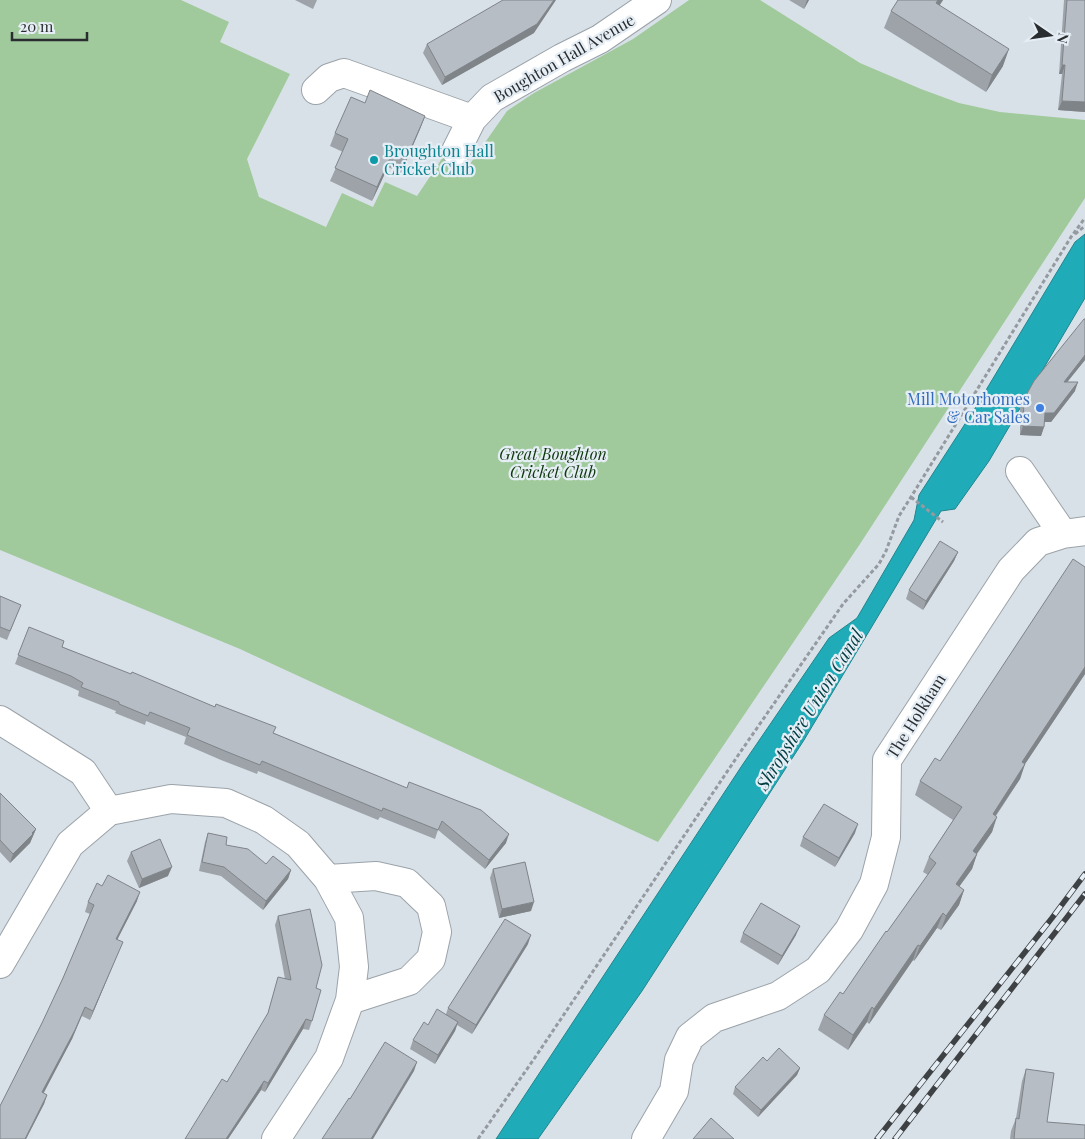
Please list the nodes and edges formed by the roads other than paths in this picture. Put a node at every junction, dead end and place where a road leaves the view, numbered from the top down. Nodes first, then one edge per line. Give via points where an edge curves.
1 (658, 0) edge
2 (316, 90) dead end
3 (472, 119) junction
4 (456, 151) dead end
5 (1020, 471) dead end
6 (1074, 532) edge
7 (0, 720) edge
8 (110, 811) junction
9 (328, 879) junction
10 (0, 964) edge
11 (350, 1000) junction
12 (276, 1139) edge
13 (646, 1139) edge

1 - 3 street, Boughton Hall Avenue via 600,39 492,98
2 - 3 street via 329,78 344,73
3 - 4 street, Boughton Hall Avenue
5 - 6 street, The Holkham
6 - 13 street, The Holkham via 1038,542 1010,570 887,760 886,836 874,884 849,930 818,970 778,996 714,1018 690,1037 680,1060 674,1091
7 - 8 street via 83,772
8 - 9 street via 171,799 226,803 264,820 298,844
8 - 10 street via 70,844
9 - 11 street via 349,918 354,967
9 - 11 street via 376,876 407,883 431,906 437,932 432,959 409,981
11 - 12 street via 329,1058

